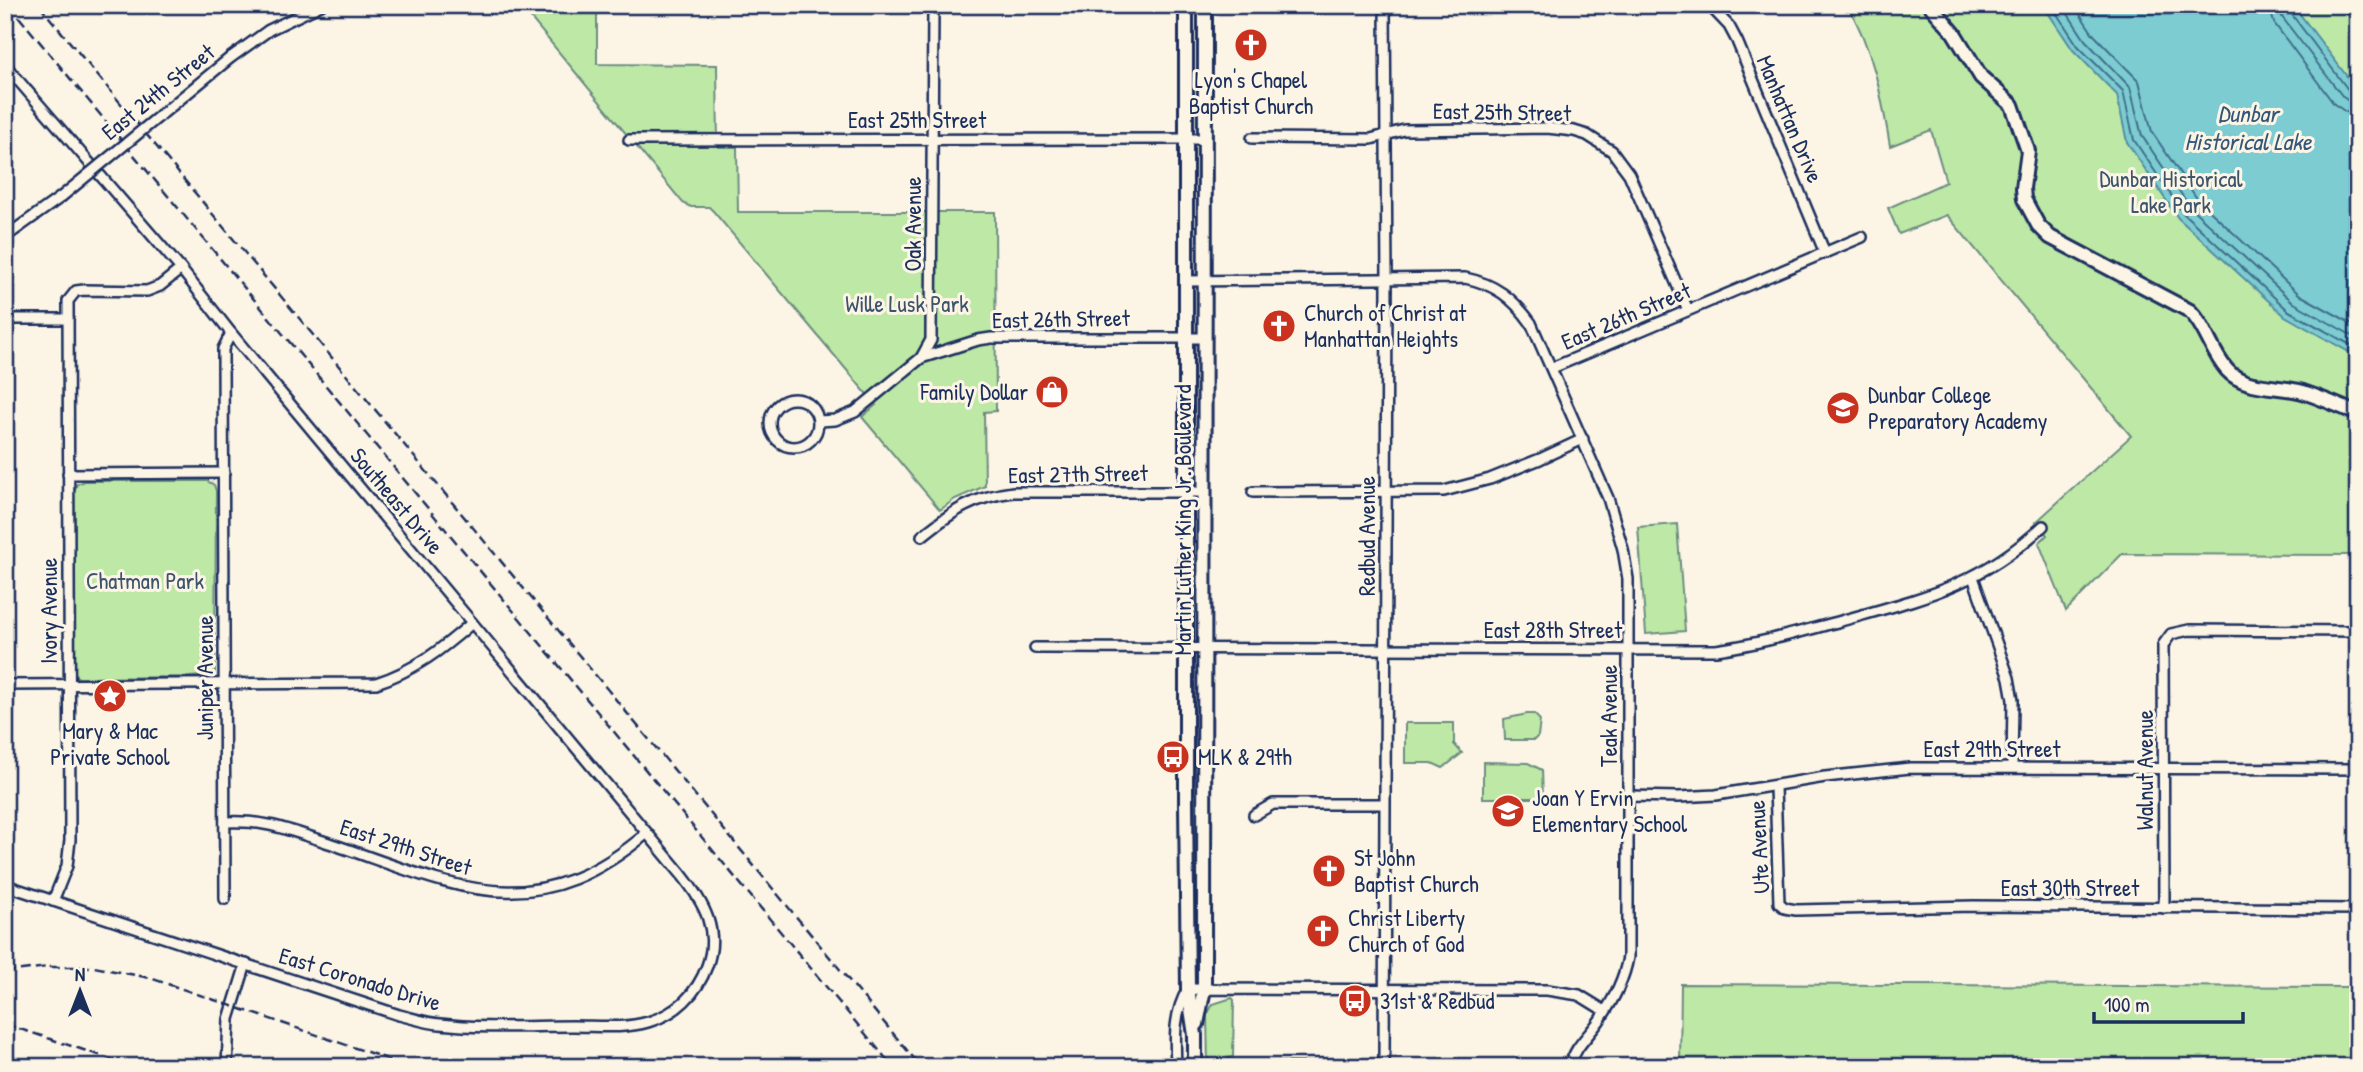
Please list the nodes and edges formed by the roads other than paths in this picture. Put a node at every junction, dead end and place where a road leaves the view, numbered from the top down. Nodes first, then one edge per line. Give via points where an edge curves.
1 (321, 5) edge
2 (933, 5) edge
3 (1186, 5) edge
4 (1205, 5) edge
5 (1385, 5) edge
6 (1709, 5) edge
7 (1930, 5) edge
8 (2347, 5) edge
9 (2358, 12) edge
10 (5, 65) edge
11 (1385, 135) junction
12 (1252, 138) dead end
13 (932, 139) junction
14 (1186, 139) junction
15 (1204, 139) junction
16 (629, 140) dead end
17 (5, 237) edge
18 (1862, 237) dead end
19 (1825, 253) junction
20 (181, 269) junction
21 (1387, 279) junction
22 (1185, 281) junction
23 (1205, 281) junction
24 (1688, 310) junction
25 (68, 318) junction
26 (5, 319) edge
27 (231, 333) junction
28 (1186, 338) junction
29 (1204, 338) junction
30 (921, 358) junction
31 (1552, 368) junction
32 (2358, 414) edge
33 (819, 421) junction
34 (1583, 439) junction
35 (224, 473) junction
36 (68, 474) junction
37 (1186, 492) junction
38 (1204, 492) junction
39 (1253, 492) dead end
40 (1386, 492) junction
41 (2043, 526) dead end
42 (922, 536) dead end
43 (1973, 578) junction
44 (472, 623) junction
45 (2358, 631) edge
46 (1186, 647) junction
47 (1205, 647) junction
48 (1035, 648) dead end
49 (1385, 648) junction
50 (1629, 650) junction
51 (5, 685) edge
52 (69, 685) junction
53 (224, 685) junction
54 (2012, 767) junction
55 (2164, 768) junction
56 (2358, 769) edge
57 (1775, 787) junction
58 (1628, 796) junction
59 (1384, 804) junction
60 (1254, 815) dead end
61 (225, 822) junction
62 (647, 833) junction
63 (5, 885) edge
64 (225, 899) dead end
65 (53, 901) junction
66 (1782, 905) joint
67 (2164, 908) junction
68 (2358, 909) edge
69 (246, 964) junction
70 (701, 980) joint
71 (1188, 989) junction
72 (1204, 989) junction
73 (1384, 990) junction
74 (1605, 1012) junction
75 (1195, 1035) junction
76 (227, 1067) edge
77 (1176, 1067) edge
78 (1195, 1067) edge
79 (1384, 1067) edge
80 (1570, 1067) edge

1 - 17 street, East 24th Street, bridge via 269,30 230,58 61,197
2 - 13 street, Oak Avenue
3 - 14 main road, Martin Luther King Jr. Boulevard
4 - 15 main road, Martin Luther King Jr. Boulevard
5 - 11 street, Redbud Avenue
6 - 19 street, Manhattan Drive via 1737,41
7 - 32 main road via 1954,33 1980,77 2012,105 2028,151 2024,200 2050,237 2190,311 2235,377 2303,392
8 - 9 main road
10 - 20 street, Southeast Drive
11 - 12 street, East 25th Street via 1371,139
11 - 21 street, Redbud Avenue
11 - 24 street, East 25th Street via 1404,130 1559,128 1587,135 1622,162
13 - 14 street, East 25th Street
13 - 16 street, East 25th Street
13 - 30 street, Oak Avenue via 932,331
14 - 15 street, East 25th Street
14 - 22 main road, Martin Luther King Jr. Boulevard
15 - 23 main road, Martin Luther King Jr. Boulevard
18 - 19 street, East 26th Street
19 - 24 street, East 26th Street
20 - 25 street via 160,286 146,290 76,291 68,301
20 - 27 street, Southeast Drive
21 - 23 street, East 26th Street
21 - 31 street, East 26th Street via 1465,278 1501,291 1531,323
21 - 40 street, Redbud Avenue
22 - 23 street, East 26th Street
22 - 28 main road, Martin Luther King Jr. Boulevard
23 - 29 main road, Martin Luther King Jr. Boulevard
24 - 31 street, East 26th Street
25 - 26 street
25 - 36 street, Ivory Avenue
27 - 35 street, Juniper Avenue via 223,349
27 - 44 street, Southeast Drive
28 - 29 street, East 26th Street
28 - 30 street, East 26th Street via 991,338
28 - 37 main road, Martin Luther King Jr. Boulevard
29 - 38 main road, Martin Luther King Jr. Boulevard
30 - 33 street via 855,412 835,421
31 - 34 street, Teak Avenue
33 - 33 street via 809,404 792,399 775,408 770,426 779,442 796,447 814,438
34 - 40 street via 1466,486
34 - 50 street, Teak Avenue via 1623,549
35 - 36 street
35 - 53 street, Juniper Avenue
36 - 52 street, Ivory Avenue
37 - 38 street, East 27th Street
37 - 42 street, East 27th Street via 988,495 953,511
37 - 46 main road, Martin Luther King Jr. Boulevard
38 - 47 main road, Martin Luther King Jr. Boulevard
39 - 40 street
40 - 49 street, Redbud Avenue
41 - 43 street, East 28th Street
43 - 50 street, East 28th Street via 1924,598 1760,643 1716,650
43 - 54 street via 2009,678
44 - 53 street via 419,665 376,683
44 - 62 street, Southeast Drive
45 - 55 street, Walnut Avenue via 2189,630 2171,634 2164,645
46 - 47 street, East 28th Street
46 - 48 street, East 28th Street
46 - 71 main road, Martin Luther King Jr. Boulevard
47 - 49 street, East 28th Street
47 - 72 main road, Martin Luther King Jr. Boulevard
49 - 50 street, East 28th Street
49 - 59 street, Redbud Avenue
50 - 58 street, Teak Avenue
51 - 52 street
52 - 53 street
52 - 65 street, Ivory Avenue via 70,840 67,866
53 - 61 street, Juniper Avenue
54 - 55 street, East 29th Street
54 - 57 street, East 29th Street via 1910,768
55 - 56 street, East 29th Street
55 - 67 street, Walnut Avenue
57 - 58 street, East 29th Street via 1706,796
57 - 66 street, Ute Avenue
58 - 74 street, Teak Avenue via 1628,957 1626,971
59 - 60 street via 1273,804
59 - 73 street, Redbud Avenue
61 - 62 street, East 29th Street via 264,822 456,886 510,893 584,875
61 - 64 street, Juniper Avenue
62 - 70 street, Southeast Drive via 696,893 708,915 713,944
63 - 65 street, East Coronado Drive
65 - 69 street, East Coronado Drive
66 - 67 street, East 30th Street via 1796,910
67 - 68 street, East 30th Street
69 - 70 street, East Coronado Drive via 399,1015 469,1026 647,1023 681,1005
69 - 76 street via 229,1018
71 - 72 street
71 - 75 main road, Martin Luther King Jr. Boulevard
71 - 77 street via 1177,1017
72 - 73 street
72 - 75 main road, Martin Luther King Jr. Boulevard
73 - 74 street via 1565,991
73 - 79 street, Redbud Avenue
74 - 80 street via 1573,1055
75 - 78 main road, Martin Luther King Jr. Boulevard

